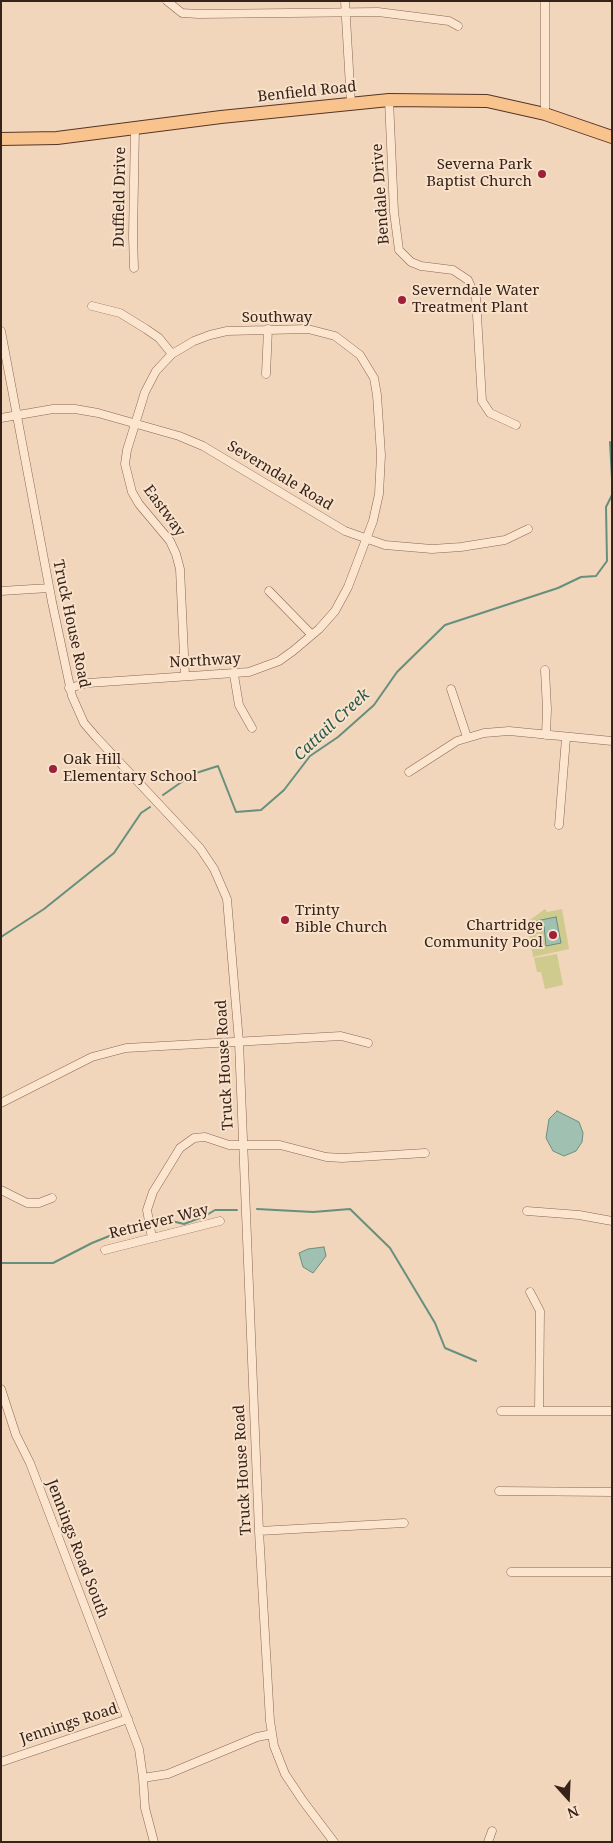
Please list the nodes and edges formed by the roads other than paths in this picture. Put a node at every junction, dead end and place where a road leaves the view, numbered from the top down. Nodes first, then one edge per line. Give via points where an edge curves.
1 (167, 1) edge
2 (345, 1) edge
3 (545, 1) edge
4 (346, 12) junction
5 (458, 26) dead end
6 (389, 100) junction
7 (351, 104) junction
8 (545, 114) junction
9 (135, 127) junction
10 (612, 137) edge
11 (1, 138) edge
12 (134, 268) dead end
13 (92, 306) dead end
14 (268, 330) junction
15 (1, 331) edge
16 (172, 354) junction
17 (266, 374) dead end
18 (17, 416) junction
19 (1, 418) edge
20 (135, 424) junction
21 (516, 425) dead end
22 (528, 529) dead end
23 (366, 539) junction
24 (49, 588) junction
25 (1, 591) edge
26 (269, 591) dead end
27 (312, 635) junction
28 (545, 670) dead end
29 (234, 675) junction
30 (185, 676) junction
31 (69, 688) junction
32 (451, 689) dead end
33 (252, 728) dead end
34 (546, 735) junction
35 (467, 737) junction
36 (566, 738) junction
37 (612, 742) edge
38 (409, 772) dead end
39 (559, 825) dead end
40 (239, 1042) junction
41 (368, 1043) dead end
42 (1, 1103) edge
43 (244, 1145) junction
44 (425, 1153) dead end
45 (1, 1190) edge
46 (52, 1198) dead end
47 (527, 1211) dead end
48 (220, 1221) dead end
49 (612, 1221) edge
50 (152, 1238) junction
51 (105, 1250) dead end
52 (530, 1292) dead end
53 (1, 1389) edge
54 (539, 1410) junction
55 (612, 1411) edge
56 (501, 1412) dead end
57 (499, 1491) dead end
58 (612, 1492) edge
59 (404, 1523) dead end
60 (259, 1531) junction
61 (511, 1572) dead end
62 (612, 1572) edge
63 (128, 1719) junction
64 (272, 1734) junction
65 (1, 1762) edge
66 (143, 1778) junction
67 (492, 1831) dead end
68 (154, 1842) edge
69 (334, 1842) edge
70 (488, 1842) edge

1 - 4 street via 182,13
2 - 4 street
3 - 8 street
4 - 5 street via 449,20
4 - 7 street
6 - 7 main road, Benfield Road
6 - 8 main road, Benfield Road via 487,101
6 - 21 street, Bendale Drive via 399,250 420,266 453,270 468,280 476,298 482,401 490,413
7 - 9 main road, Benfield Road
8 - 10 main road, Benfield Road
9 - 11 main road, Benfield Road via 57,138
9 - 12 street, Duffield Drive
13 - 16 street via 120,313 146,328
14 - 16 street, Southway via 227,331 210,335
14 - 17 street
14 - 23 street, Southway via 308,329 335,336 354,349 371,371 377,395 381,455 376,509
15 - 18 street, Truck House Road
16 - 20 street, Southway via 150,382
18 - 19 street, Severndale Road
18 - 20 street, Severndale Road via 68,408
18 - 24 street, Truck House Road
20 - 23 street, Severndale Road via 203,446 345,531
20 - 30 street, Eastway via 127,450 126,469 139,504 170,541 176,554 180,570
22 - 23 street, Severndale Road via 505,540 432,549 404,548
23 - 27 street, Northway via 342,600
24 - 25 street
24 - 31 street, Truck House Road
26 - 27 street
27 - 29 street, Northway via 278,661
28 - 34 street
29 - 30 street, Northway
29 - 33 street via 239,705
30 - 31 street, Northway via 88,683
31 - 40 street, Truck House Road via 84,723 200,848 220,881 229,912
32 - 35 street
34 - 35 street via 497,731
34 - 36 street
35 - 38 street
36 - 37 street
36 - 39 street
40 - 41 street via 341,1036
40 - 42 street via 126,1048 109,1052 92,1057
40 - 43 street, Truck House Road
43 - 44 street via 280,1145 342,1158
43 - 50 street via 229,1145 200,1137 184,1144 150,1201 147,1217
43 - 60 street, Truck House Road
45 - 46 street via 27,1203
47 - 49 street
48 - 50 street, Retriever Way
50 - 51 street, Retriever Way
52 - 54 street via 540,1311
53 - 63 street, Jennings Road South via 16,1435 30,1463
54 - 55 street
54 - 56 street
57 - 58 street
59 - 60 street
60 - 64 street, Truck House Road
61 - 62 street
63 - 65 street, Jennings Road
63 - 66 street, Jennings Road via 139,1749
64 - 66 street via 257,1737 168,1774
64 - 69 street, Truck House Road via 285,1774
66 - 68 street, Jennings Road via 145,1808
67 - 70 street

